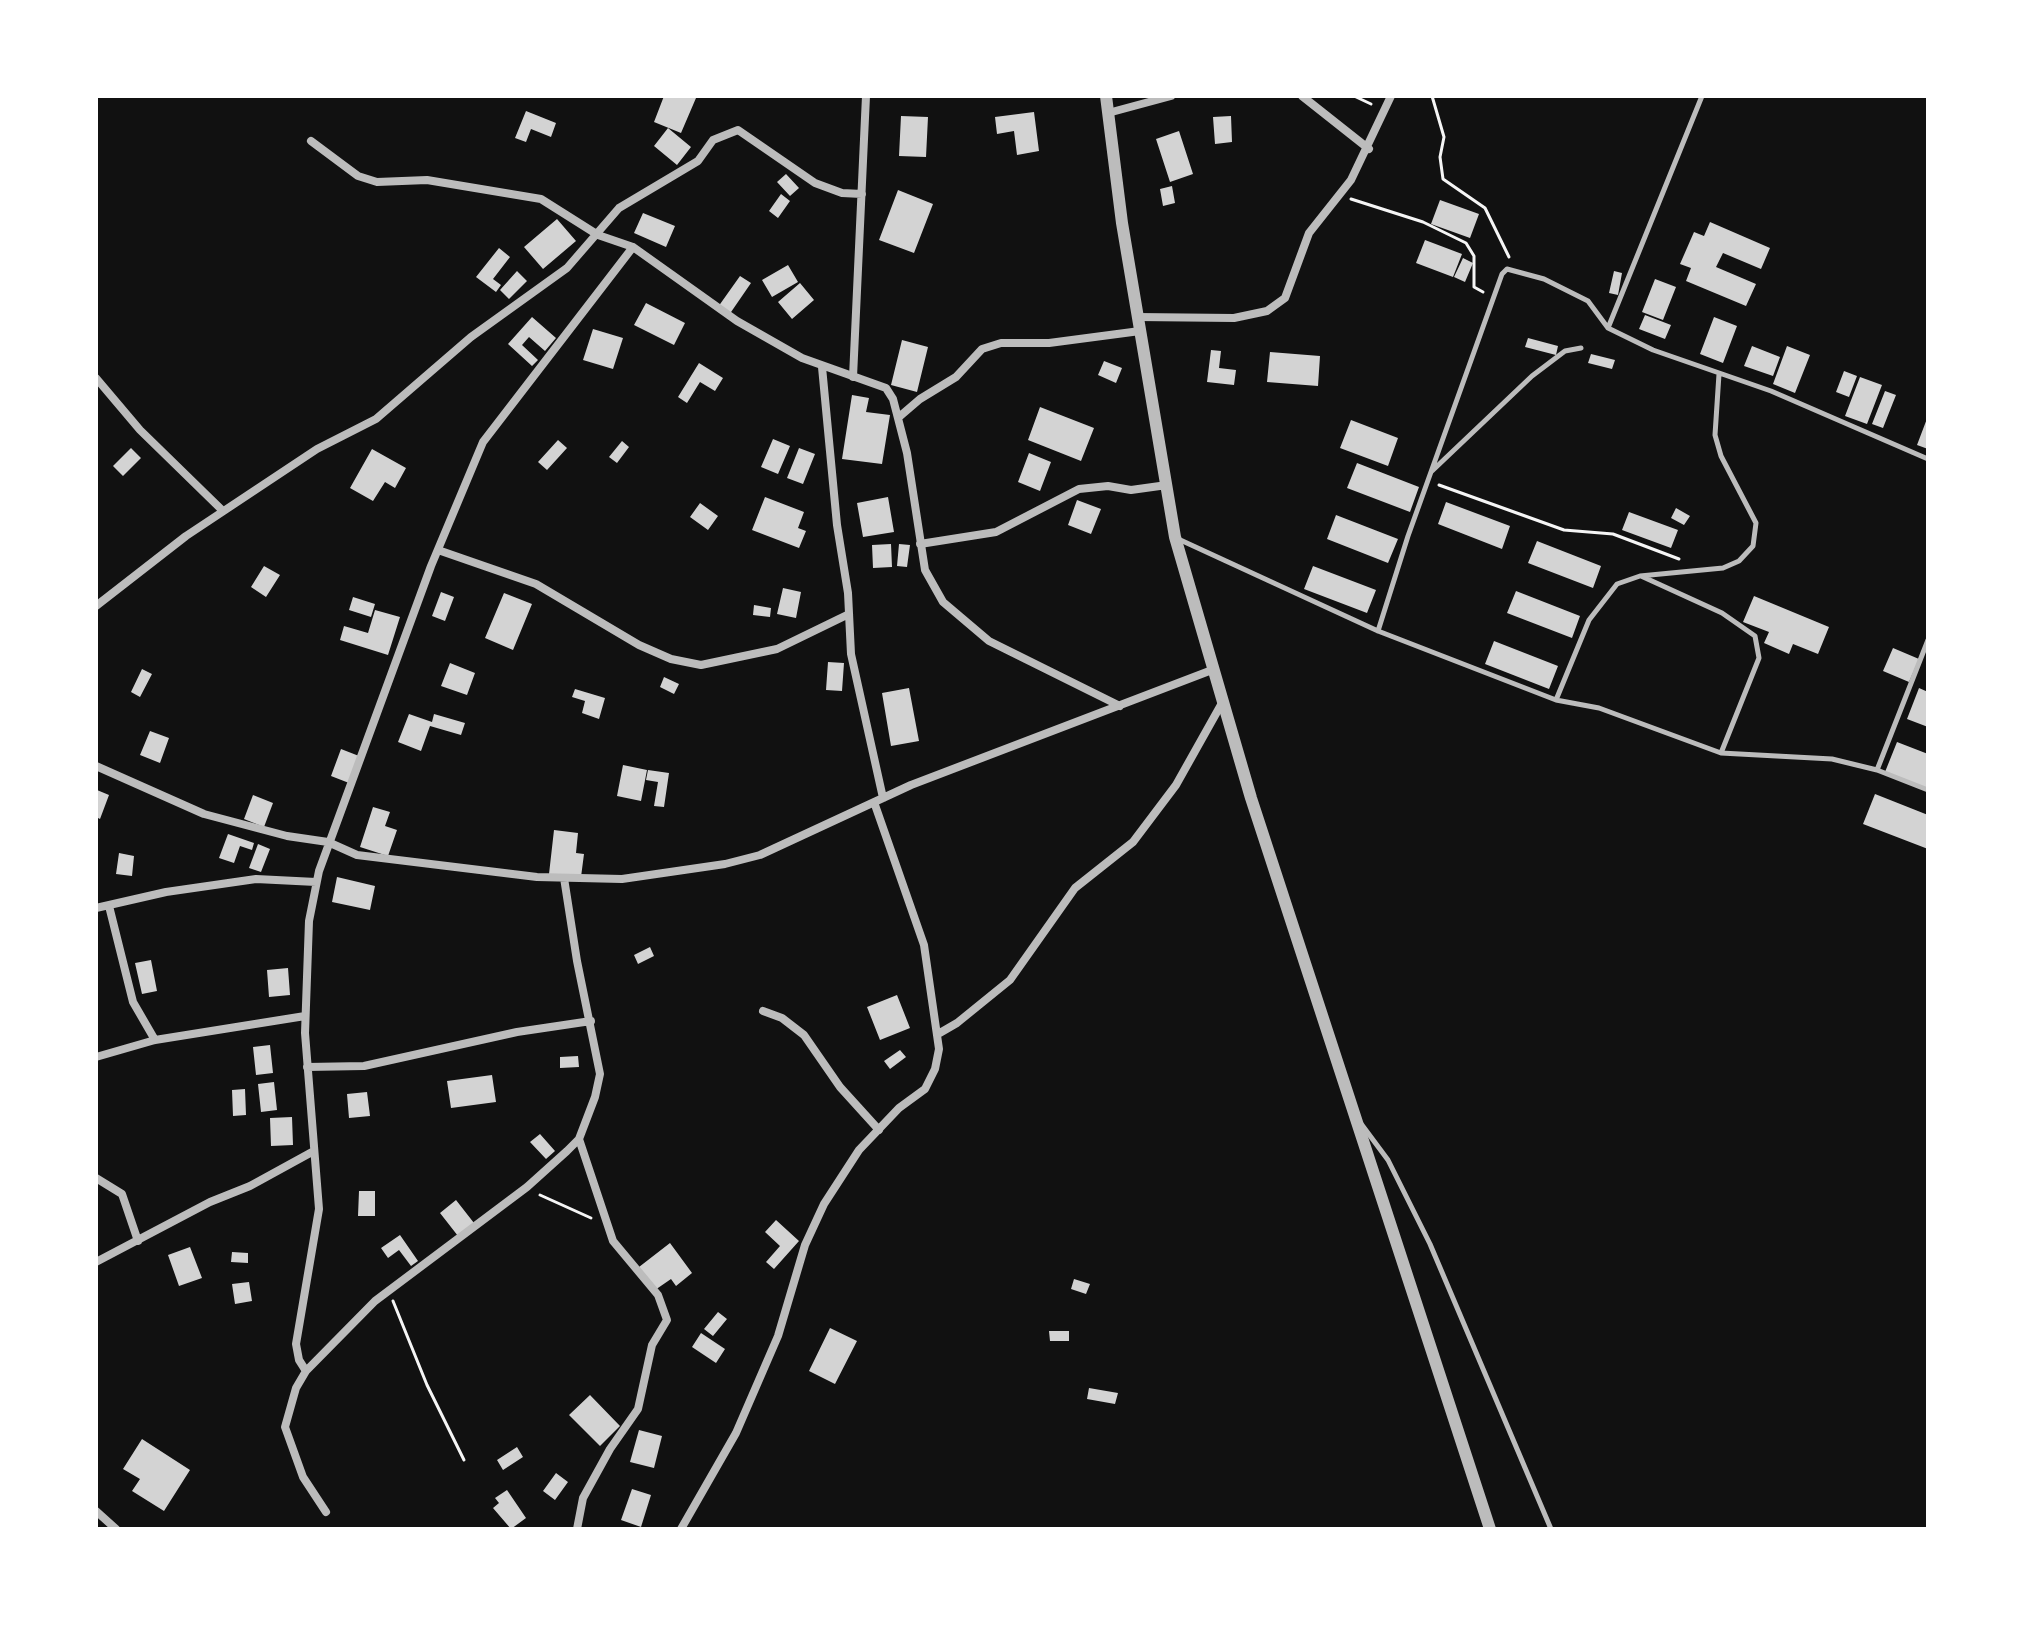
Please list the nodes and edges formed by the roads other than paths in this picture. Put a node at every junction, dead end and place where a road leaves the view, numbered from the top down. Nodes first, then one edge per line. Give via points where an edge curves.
1 (866, 96) edge
2 (1106, 96) edge
3 (1171, 96) edge
4 (1302, 96) edge
5 (1391, 96) edge
6 (1702, 96) edge
7 (1108, 113) junction
8 (311, 141) dead end
9 (1369, 149) junction
10 (862, 194) junction
11 (598, 235) junction
12 (633, 247) junction
13 (1137, 317) junction
14 (1608, 328) junction
15 (1140, 331) junction
16 (1581, 348) dead end
17 (822, 367) junction
18 (1719, 374) junction
19 (853, 377) junction
20 (96, 378) edge
21 (899, 417) junction
22 (1928, 459) edge
23 (1431, 472) junction
24 (1167, 485) junction
25 (223, 511) junction
26 (1175, 537) junction
27 (920, 544) junction
28 (438, 550) junction
29 (1640, 576) junction
30 (96, 606) edge
31 (849, 614) junction
32 (1378, 631) junction
33 (1928, 640) edge
34 (1212, 670) junction
35 (1556, 700) junction
36 (1222, 703) junction
37 (1120, 706) junction
38 (1721, 753) junction
39 (96, 766) edge
40 (1877, 770) junction
41 (1928, 790) edge
42 (879, 800) junction
43 (328, 842) junction
44 (564, 878) junction
45 (316, 882) junction
46 (109, 906) junction
47 (96, 908) edge
48 (763, 1011) dead end
49 (305, 1016) junction
50 (591, 1021) junction
51 (938, 1034) junction
52 (155, 1040) junction
53 (96, 1057) edge
54 (307, 1067) junction
55 (1357, 1118) junction
56 (879, 1130) junction
57 (579, 1139) junction
58 (312, 1152) junction
59 (96, 1178) edge
60 (138, 1241) junction
61 (96, 1262) edge
62 (306, 1371) junction
63 (326, 1512) dead end
64 (97, 1514) edge
65 (116, 1529) edge
66 (577, 1529) edge
67 (681, 1529) edge
68 (1490, 1529) edge
69 (1551, 1529) edge

1 - 10 street
2 - 7 street
3 - 7 street
4 - 9 street
5 - 9 street
6 - 14 lane
7 - 13 street
8 - 11 street via 358,176 377,182 427,180 541,199
9 - 13 street via 1309,233 1285,298 1267,311 1234,318
10 - 11 street via 815,183 738,130 713,140 698,161 619,208
10 - 19 street
11 - 12 street
11 - 25 street via 567,268 471,337 376,419 317,449
12 - 17 street via 737,321
12 - 28 street via 483,442
13 - 15 street
14 - 18 lane
14 - 23 lane via 1588,301 1507,269
15 - 21 street via 982,349 956,377
15 - 24 street
16 - 23 lane via 1565,351 1532,376
17 - 19 street
17 - 31 street
18 - 22 lane
18 - 29 lane via 1715,435 1756,523 1753,546 1739,561 1707,570
19 - 21 street via 886,388
20 - 25 street via 140,430
21 - 27 street
23 - 32 lane
24 - 26 street
24 - 27 street via 1079,489 996,532
25 - 30 street
26 - 32 lane
26 - 34 street
27 - 37 street via 925,570 943,602 989,641
28 - 31 street via 536,584 639,645 701,665 777,649
28 - 43 street
29 - 35 lane via 1617,584 1589,620
29 - 38 lane via 1722,613 1755,636 1759,658
31 - 42 street via 851,654
32 - 35 lane
33 - 40 lane
34 - 36 street
34 - 37 street
35 - 38 lane via 1599,708
36 - 51 street via 1176,785 1133,842 1075,888 1010,980
36 - 55 street
37 - 42 street
38 - 40 lane via 1832,759
39 - 43 street via 204,814
40 - 41 lane
42 - 44 street via 760,855 725,864 622,879
42 - 51 street via 924,945
43 - 44 street via 357,855
43 - 45 street
44 - 50 street
45 - 46 street via 256,879
45 - 49 street
46 - 47 street
46 - 52 street via 133,1002
48 - 56 street via 804,1035
49 - 52 street
49 - 54 street
50 - 54 street via 364,1066
50 - 57 street via 600,1074
51 - 56 street via 935,1069 925,1089
52 - 53 street
54 - 58 street
55 - 68 street
55 - 69 lane via 1388,1160 1430,1244
56 - 67 street via 859,1150 824,1204 805,1245 778,1336 736,1433
57 - 62 street via 527,1187 388,1291
57 - 66 street via 610,1230 636,1272 658,1295 667,1320 652,1345 638,1409 583,1498
58 - 60 street
58 - 62 street via 319,1209 296,1344
59 - 60 street via 122,1194
60 - 61 street
62 - 63 street via 285,1427 303,1477
64 - 65 street

